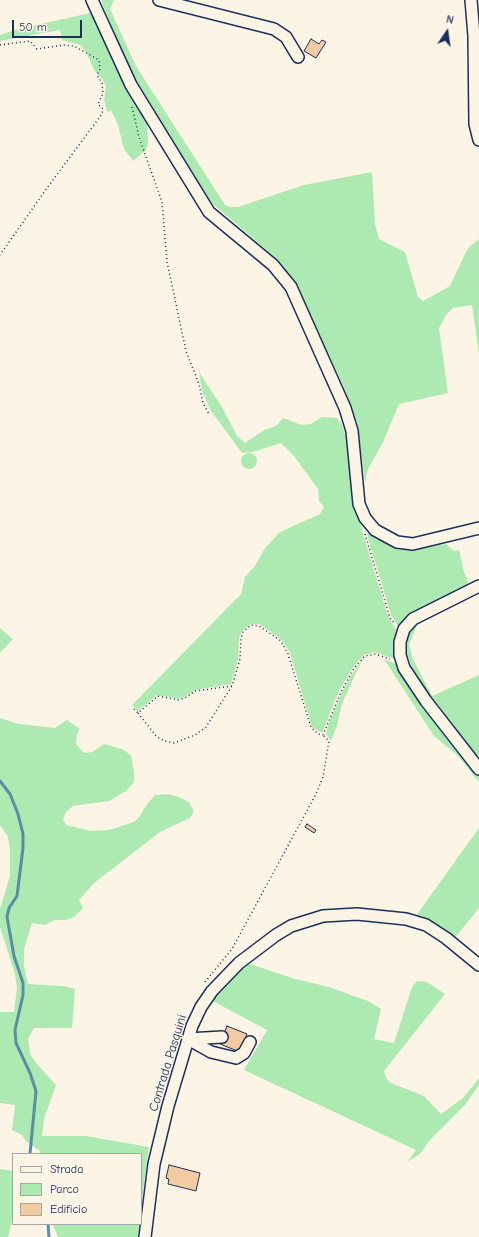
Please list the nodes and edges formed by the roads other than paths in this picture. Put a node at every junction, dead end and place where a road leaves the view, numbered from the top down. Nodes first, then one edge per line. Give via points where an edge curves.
1 (92, 0) edge
2 (159, 0) edge
3 (471, 0) edge
4 (298, 57) dead end
5 (479, 140) edge
6 (479, 528) edge
7 (479, 586) edge
8 (479, 770) edge
9 (479, 964) edge
10 (222, 1037) dead end
11 (188, 1039) junction
12 (250, 1042) dead end
13 (145, 1237) edge

1 - 6 street via 137,94 210,212 273,265 291,287 345,408 352,431 359,504 365,518 375,530 397,542 413,544
2 - 4 street via 274,29 286,37
3 - 5 street via 475,124
7 - 8 street via 413,619 404,628 400,642 403,664 426,701
9 - 11 street, Contrada Pasquini via 446,938 426,926 406,919 338,914 306,921 276,935 239,963 208,997
10 - 11 street
11 - 12 street via 211,1052 236,1058 244,1053
11 - 13 street, Contrada Pasquini via 154,1164

